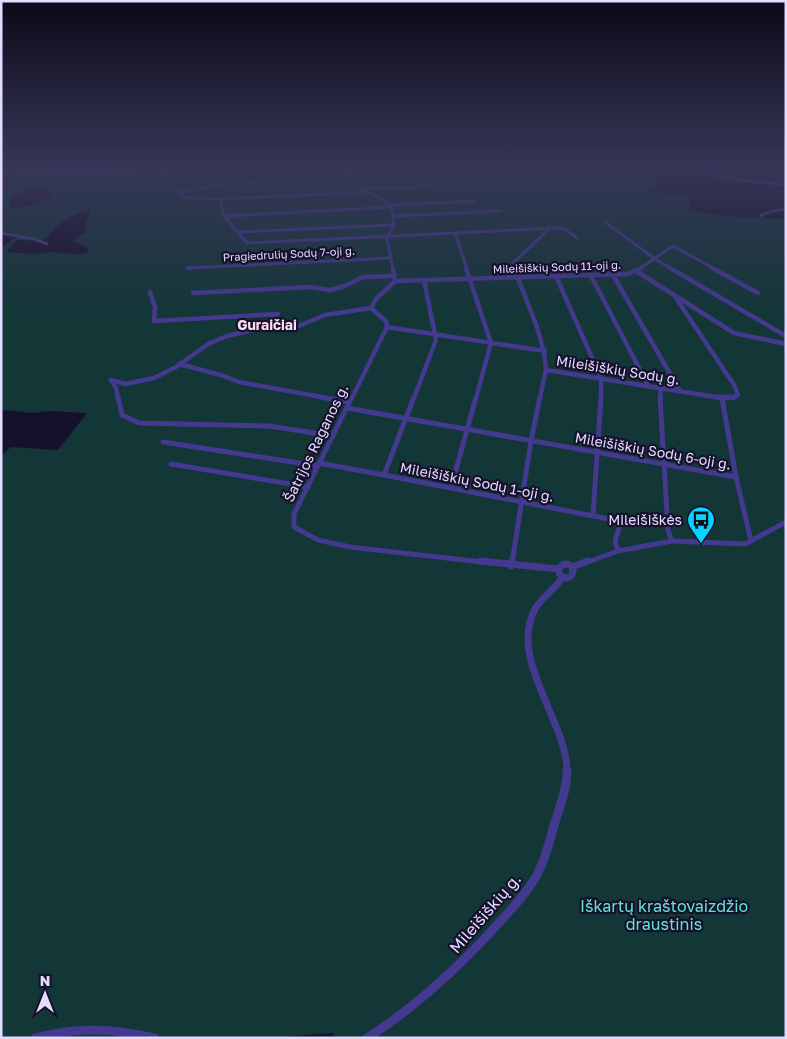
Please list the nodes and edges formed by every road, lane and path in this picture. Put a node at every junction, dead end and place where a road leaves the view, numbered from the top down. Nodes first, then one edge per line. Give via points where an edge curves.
1 (233, 215) edge
2 (405, 215) edge
3 (224, 216) joint
4 (394, 216) joint
5 (605, 222) dead end
6 (394, 225) junction
7 (550, 228) junction
8 (237, 232) junction
9 (1, 233) edge
10 (455, 233) junction
11 (387, 236) junction
12 (577, 238) dead end
13 (47, 244) dead end
14 (391, 258) junction
15 (656, 259) junction
16 (188, 268) dead end
17 (636, 272) junction
18 (613, 274) junction
19 (556, 276) junction
20 (591, 276) junction
21 (516, 277) junction
22 (395, 279) junction
23 (469, 279) junction
24 (424, 280) junction
25 (150, 292) dead end
26 (193, 292) dead end
27 (758, 293) dead end
28 (676, 298) junction
29 (371, 308) junction
30 (386, 327) junction
31 (261, 328) junction
32 (435, 335) junction
33 (786, 336) edge
34 (491, 344) junction
35 (786, 344) edge
36 (545, 351) junction
37 (179, 364) junction
38 (546, 370) junction
39 (601, 378) junction
40 (649, 387) junction
41 (660, 388) junction
42 (680, 391) junction
43 (722, 398) junction
44 (348, 405) junction
45 (405, 419) junction
46 (467, 430) junction
47 (333, 436) junction
48 (531, 441) junction
49 (162, 442) dead end
50 (597, 453) junction
51 (171, 464) dead end
52 (319, 464) junction
53 (666, 465) junction
54 (384, 475) junction
55 (736, 477) junction
56 (308, 487) junction
57 (451, 488) junction
58 (521, 502) junction
59 (594, 515) junction
60 (786, 522) edge
61 (672, 541) junction
62 (751, 542) junction
63 (618, 552) junction
64 (511, 566) junction
65 (572, 567) junction
66 (558, 569) junction
67 (563, 577) junction
68 (35, 1038) edge
69 (155, 1038) edge
70 (367, 1038) edge

1 - 3 street
2 - 4 street
3 - 8 street
4 - 6 street
5 - 15 street
6 - 8 street
6 - 11 street
7 - 10 street
7 - 12 street via 565,229
7 - 21 street via 514,260
8 - 11 street via 247,243
9 - 13 street
10 - 11 street
10 - 23 street
11 - 14 street
14 - 16 street, Pragiedrulių Sodų 7-oji g.
14 - 22 street
15 - 17 street, Mileišiškių Sodų 11-oji g.
15 - 27 street, Mileišiškių Sodų 11-oji g. via 673,246
15 - 33 street
17 - 18 street, Mileišiškių Sodų 11-oji g.
17 - 28 street
18 - 20 street, Mileišiškių Sodų 11-oji g.
18 - 42 street
19 - 20 street, Mileišiškių Sodų 11-oji g.
19 - 21 street, Mileišiškių Sodų 11-oji g.
19 - 39 street
20 - 40 street
21 - 23 street, Mileišiškių Sodų 11-oji g.
21 - 36 street
22 - 24 street, Mileišiškių Sodų 11-oji g.
22 - 26 street, Mileišiškių Sodų 11-oji g. via 363,277 330,290 310,287
22 - 29 street
23 - 24 street, Mileišiškių Sodų 11-oji g.
23 - 34 street
24 - 32 street, Mileišiškių Sodų 1-oji g.
25 - 31 street via 155,307 154,321 278,314
28 - 35 street via 734,333
28 - 43 street via 738,391 736,397
29 - 30 street via 386,321
29 - 31 street via 325,315 294,328
30 - 32 street
30 - 44 street, Šatrijos Raganos g.
31 - 37 street via 214,341
32 - 34 street
32 - 45 street, Mileišiškių Sodų 1-oji g. via 436,340
34 - 36 street
34 - 46 street
36 - 38 street
37 - 44 street, Mileišiškių Sodų 6-oji g. via 239,382
37 - 47 street via 146,380 125,384 111,380 122,415 140,423 269,426
38 - 39 street, Mileišiškių Sodų g.
38 - 48 street, Mileišiškių Sodų g.
39 - 40 street, Mileišiškių Sodų g.
39 - 50 street
40 - 41 street, Mileišiškių Sodų g.
41 - 42 street, Mileišiškių Sodų g.
41 - 53 street
42 - 43 street, Mileišiškių Sodų g.
43 - 55 street
44 - 45 street, Mileišiškių Sodų 6-oji g.
44 - 47 street, Šatrijos Raganos g.
45 - 46 street, Mileišiškių Sodų 6-oji g.
45 - 54 street, Mileišiškių Sodų 1-oji g.
46 - 48 street, Mileišiškių Sodų 6-oji g.
46 - 57 street
47 - 52 street, Šatrijos Raganos g.
48 - 50 street, Mileišiškių Sodų 6-oji g.
48 - 58 street, Mileišiškių Sodų g.
49 - 52 street
50 - 53 street, Mileišiškių Sodų 6-oji g.
50 - 59 street
51 - 56 street
52 - 54 street
52 - 56 street, Šatrijos Raganos g.
53 - 55 street, Mileišiškių Sodų 6-oji g.
53 - 61 street via 668,530
54 - 57 street, Mileišiškių Sodų 1-oji g.
55 - 62 street, Mileišiškių Sodų 6-oji g.
56 - 64 street, Šatrijos Raganos g. via 293,522 298,530 314,538 372,550
57 - 58 street, Mileišiškių Sodų 1-oji g.
58 - 59 street, Mileišiškių Sodų 1-oji g.
58 - 64 street, Mileišiškių Sodų g.
59 - 63 street, Mileišiškių Sodų 1-oji g. via 621,522 615,541
60 - 62 street
61 - 62 street via 739,545
61 - 63 street
63 - 65 street
64 - 66 street, Šatrijos Raganos g.
65 - 66 street via 564,564
65 - 67 street via 573,576
66 - 67 street
67 - 70 street, Mileišiškių g. via 534,610 529,635 533,665 560,732 567,770 565,788 544,859 516,903 447,978
68 - 69 street via 65,1030 106,1028

